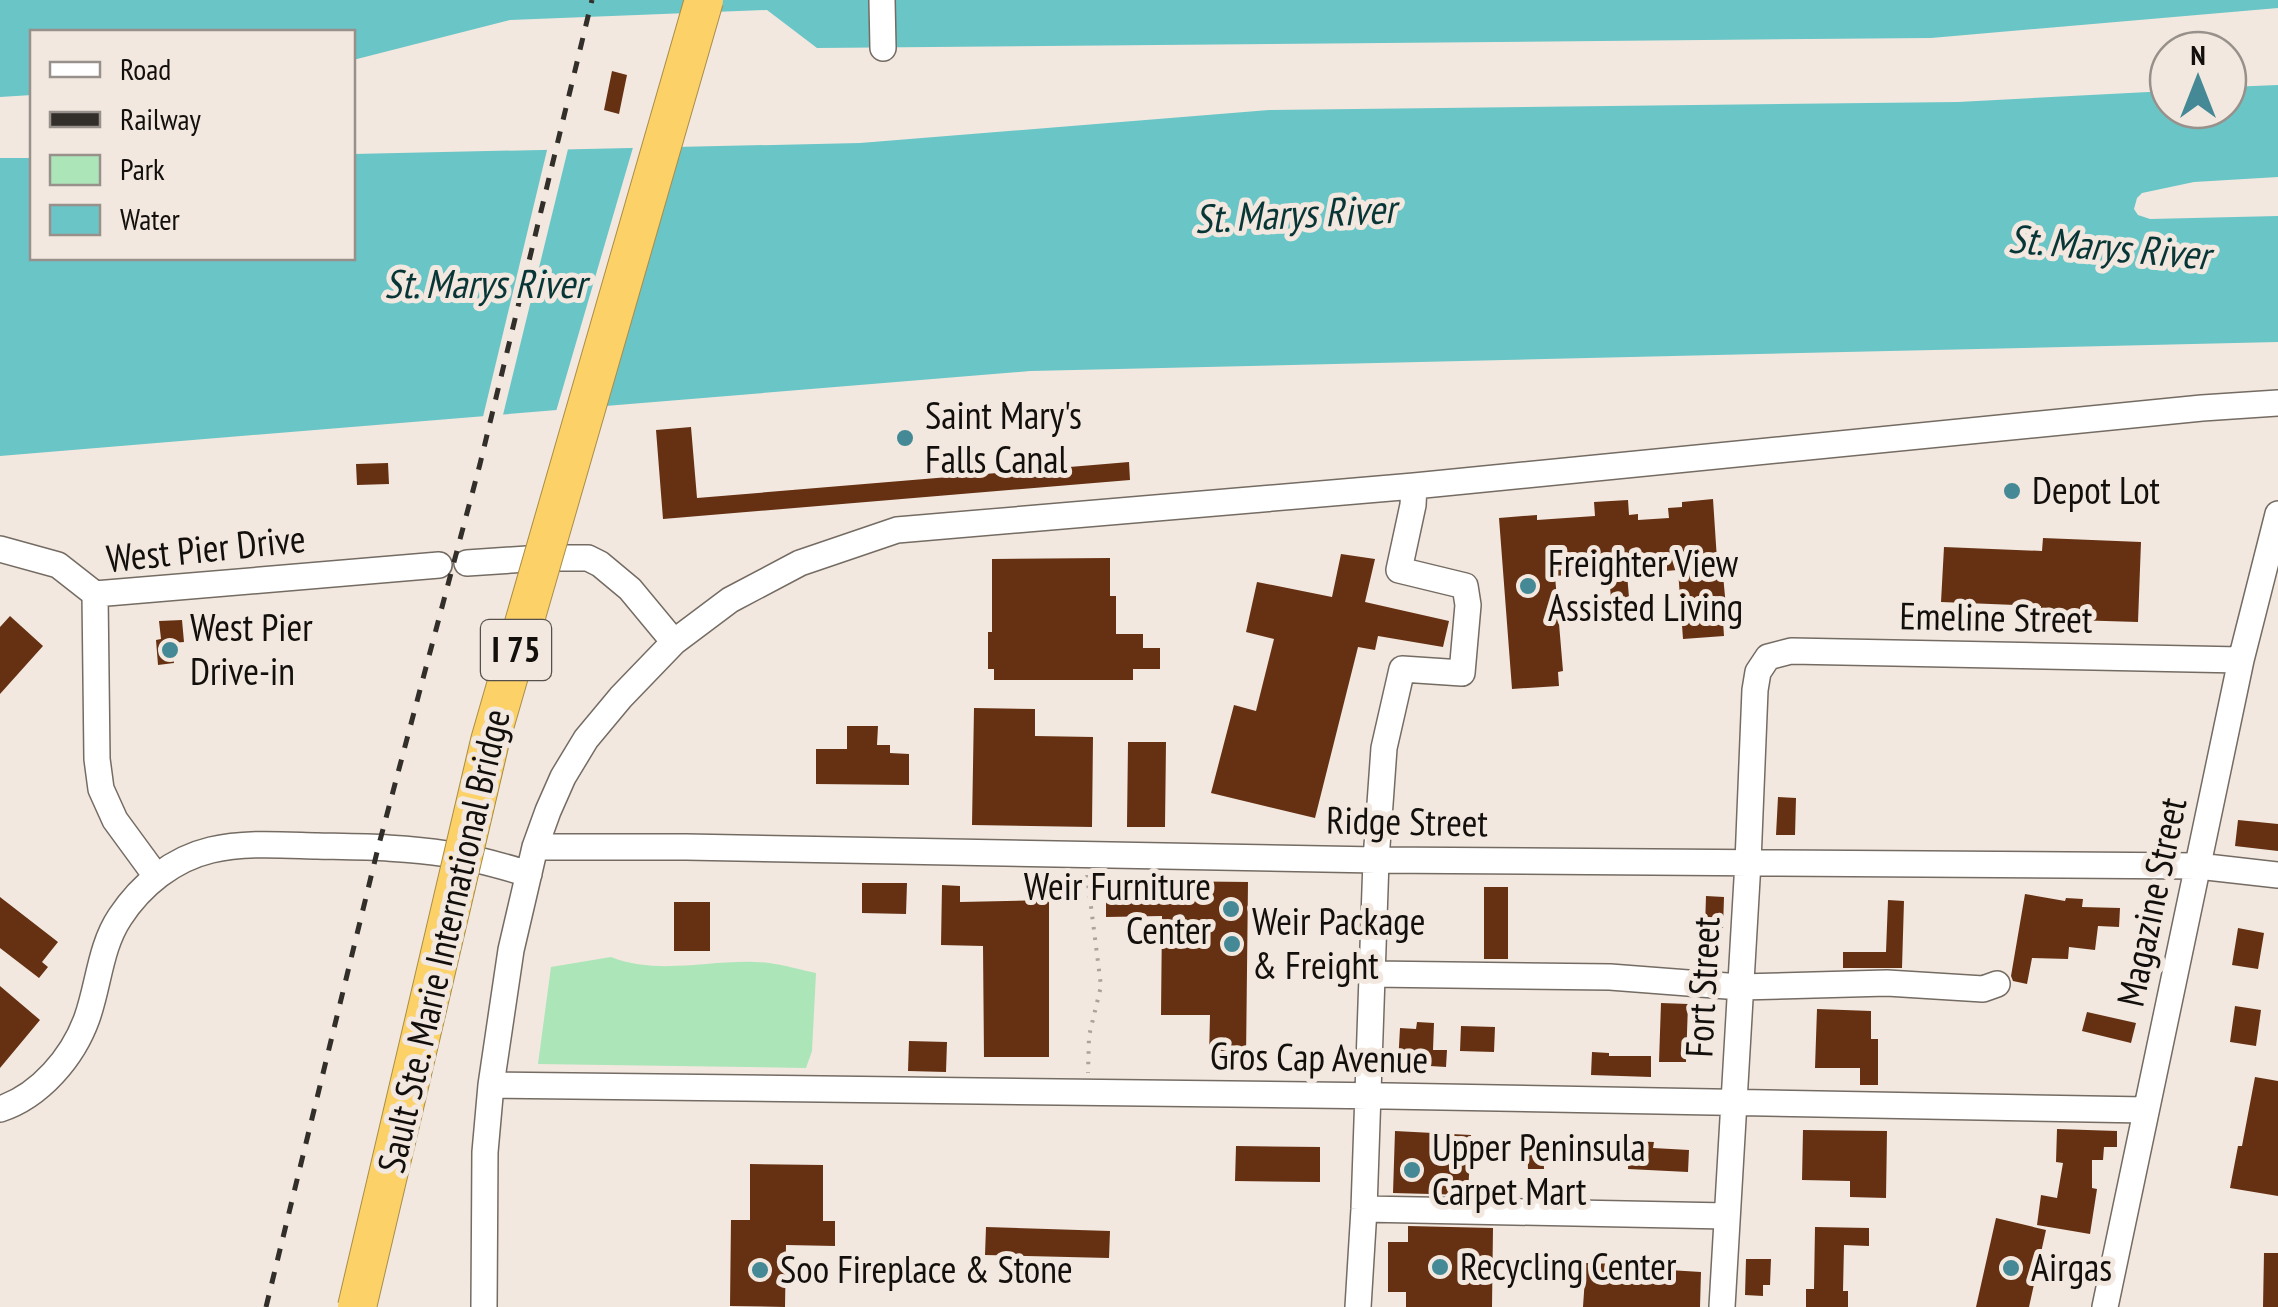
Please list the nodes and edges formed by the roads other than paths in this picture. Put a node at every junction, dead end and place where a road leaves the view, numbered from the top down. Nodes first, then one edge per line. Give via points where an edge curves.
1 (704, 0) edge
2 (882, 0) edge
3 (884, 48) dead end
4 (2278, 402) edge
5 (1414, 486) junction
6 (2278, 514) edge
7 (0, 549) edge
8 (467, 563) dead end
9 (439, 565) dead end
10 (95, 594) junction
11 (674, 642) junction
12 (2242, 660) junction
13 (1758, 672) joint
14 (535, 846) junction
15 (1376, 860) junction
16 (1748, 862) junction
17 (2198, 866) junction
18 (529, 874) junction
19 (156, 876) junction
20 (2278, 876) edge
21 (1372, 974) junction
22 (1997, 984) dead end
23 (1740, 986) junction
24 (491, 1085) junction
25 (1367, 1095) junction
26 (1735, 1103) junction
27 (0, 1109) edge
28 (2146, 1110) junction
29 (1364, 1209) junction
30 (1727, 1216) junction
31 (357, 1307) edge
32 (484, 1307) edge
33 (1358, 1307) edge
34 (1722, 1307) edge
35 (2105, 1307) edge

1 - 31 highway, Sault Ste. Marie International Bridge / I 75, bridge via 490,741
2 - 3 street
4 - 5 street
5 - 11 street via 898,530 800,563 730,600
5 - 15 street via 1399,570 1465,586 1462,673 1402,669 1384,748
6 - 12 street, Magazine Street
7 - 10 street via 58,565
8 - 11 street via 588,558 630,589
9 - 10 street, West Pier Drive
10 - 19 street, West Pier Drive via 101,789
11 - 14 street via 586,739
12 - 13 street, Emeline Street via 1791,651 1768,657
12 - 17 street, Magazine Street
13 - 16 street, Fort Street
14 - 15 street, Ridge Street
14 - 18 street
15 - 16 street, Ridge Street
15 - 21 street
16 - 17 street, Ridge Street
16 - 23 street, Fort Street
17 - 20 street, Ridge Street
17 - 28 street, Magazine Street
18 - 19 street via 434,852 274,844 208,850
18 - 24 street
19 - 27 street via 119,918 105,946 75,1044 55,1072
21 - 23 street
21 - 25 street
22 - 23 street
23 - 26 street, Fort Street
24 - 25 street, Gros Cap Avenue
24 - 32 street
25 - 26 street, Gros Cap Avenue
25 - 29 street
26 - 28 street, Gros Cap Avenue
26 - 30 street, Fort Street
28 - 35 street, Magazine Street
29 - 30 street
29 - 33 street
30 - 34 street, Fort Street

